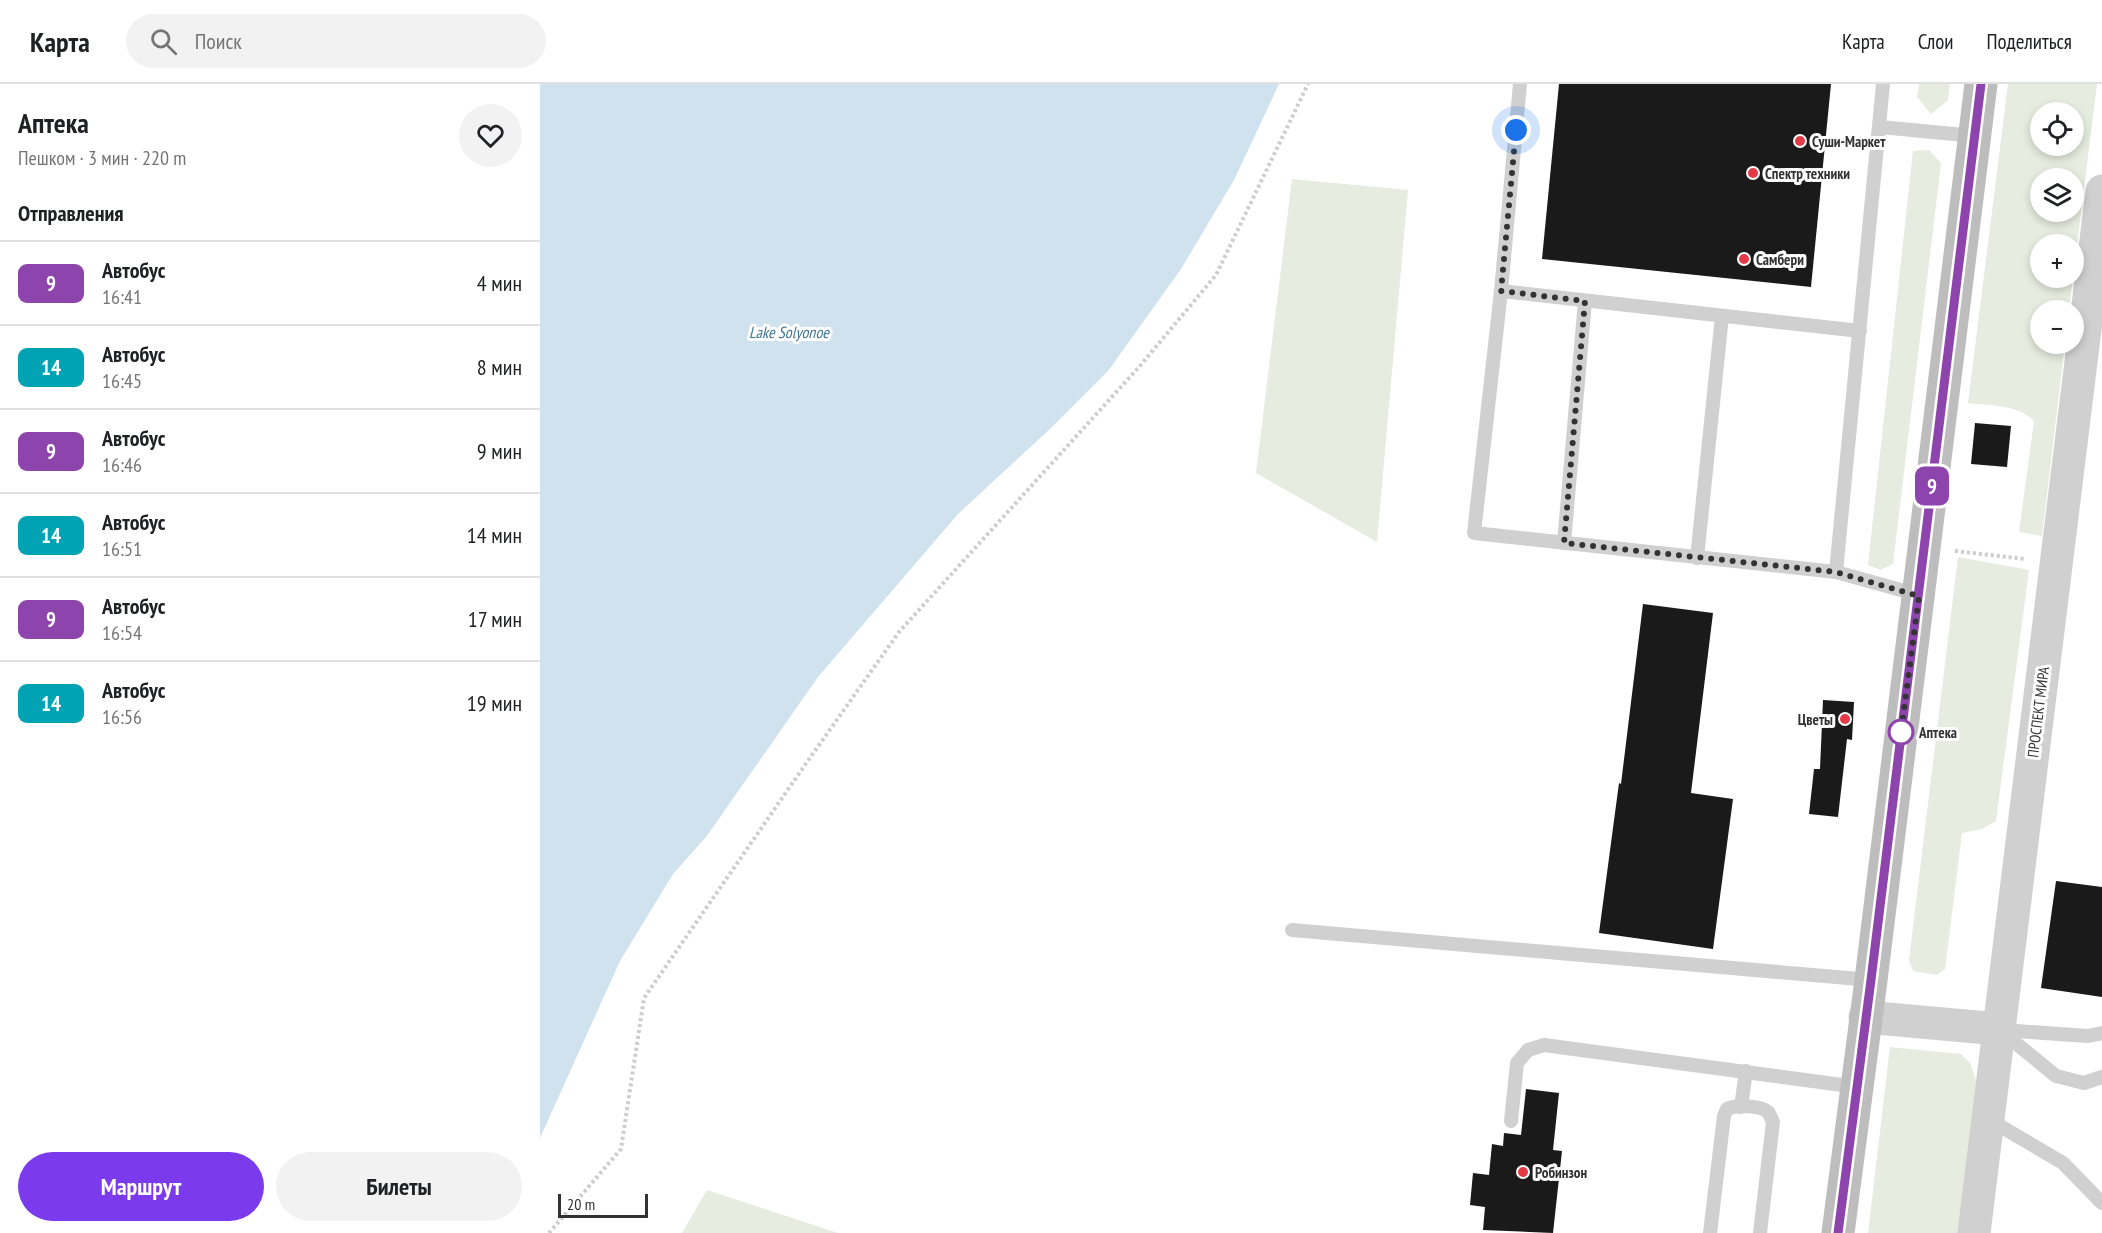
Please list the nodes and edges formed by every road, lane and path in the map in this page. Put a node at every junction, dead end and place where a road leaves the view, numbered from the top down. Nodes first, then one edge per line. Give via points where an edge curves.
1 (1308, 84) edge
2 (1520, 84) edge
3 (1883, 84) edge
4 (1981, 84) edge
5 (1880, 127) junction
6 (1975, 136) junction
7 (2102, 191) edge
8 (1501, 291) junction
9 (1585, 301) junction
10 (1722, 316) junction
11 (1860, 331) junction
12 (1564, 543) junction
13 (1925, 548) junction
14 (1697, 558) junction
15 (2056, 562) junction
16 (1836, 572) junction
17 (1919, 596) junction
18 (1292, 930) dead end
19 (1871, 980) junction
20 (1865, 1017) junction
21 (1999, 1029) junction
22 (2102, 1033) edge
23 (1746, 1071) junction
24 (2102, 1077) edge
25 (1857, 1087) junction
26 (1741, 1107) junction
27 (1988, 1119) junction
28 (1510, 1120) dead end
29 (2102, 1203) edge
30 (549, 1233) edge
31 (1710, 1233) edge
32 (1760, 1233) edge
33 (1838, 1233) edge
34 (1974, 1233) edge

1 - 30 path via 1216,275 1139,367 899,632 645,998 621,1149
2 - 8 lane
3 - 5 lane
4 - 6 main road
5 - 6 lane
5 - 11 lane
6 - 13 main road
7 - 15 street, ПРОСПЕКТ МИРА
8 - 9 lane
8 - 12 lane via 1474,533
9 - 10 lane
9 - 12 lane
10 - 11 lane
10 - 14 lane
11 - 16 lane
12 - 14 lane
13 - 15 path
13 - 17 main road
14 - 16 lane
15 - 21 street, ПРОСПЕКТ МИРА
16 - 17 lane
17 - 19 main road
18 - 19 lane
19 - 20 main road
20 - 21 street
20 - 25 main road
21 - 22 lane via 2088,1036
21 - 24 lane via 2056,1076 2084,1083
21 - 27 street, ПРОСПЕКТ МИРА
23 - 25 lane
23 - 26 lane
23 - 28 lane via 1544,1045 1528,1050 1517,1063
25 - 33 main road
26 - 31 lane via 1727,1109 1724,1116
26 - 32 lane via 1762,1109 1773,1122
27 - 29 lane via 2062,1164
27 - 34 street, ПРОСПЕКТ МИРА

